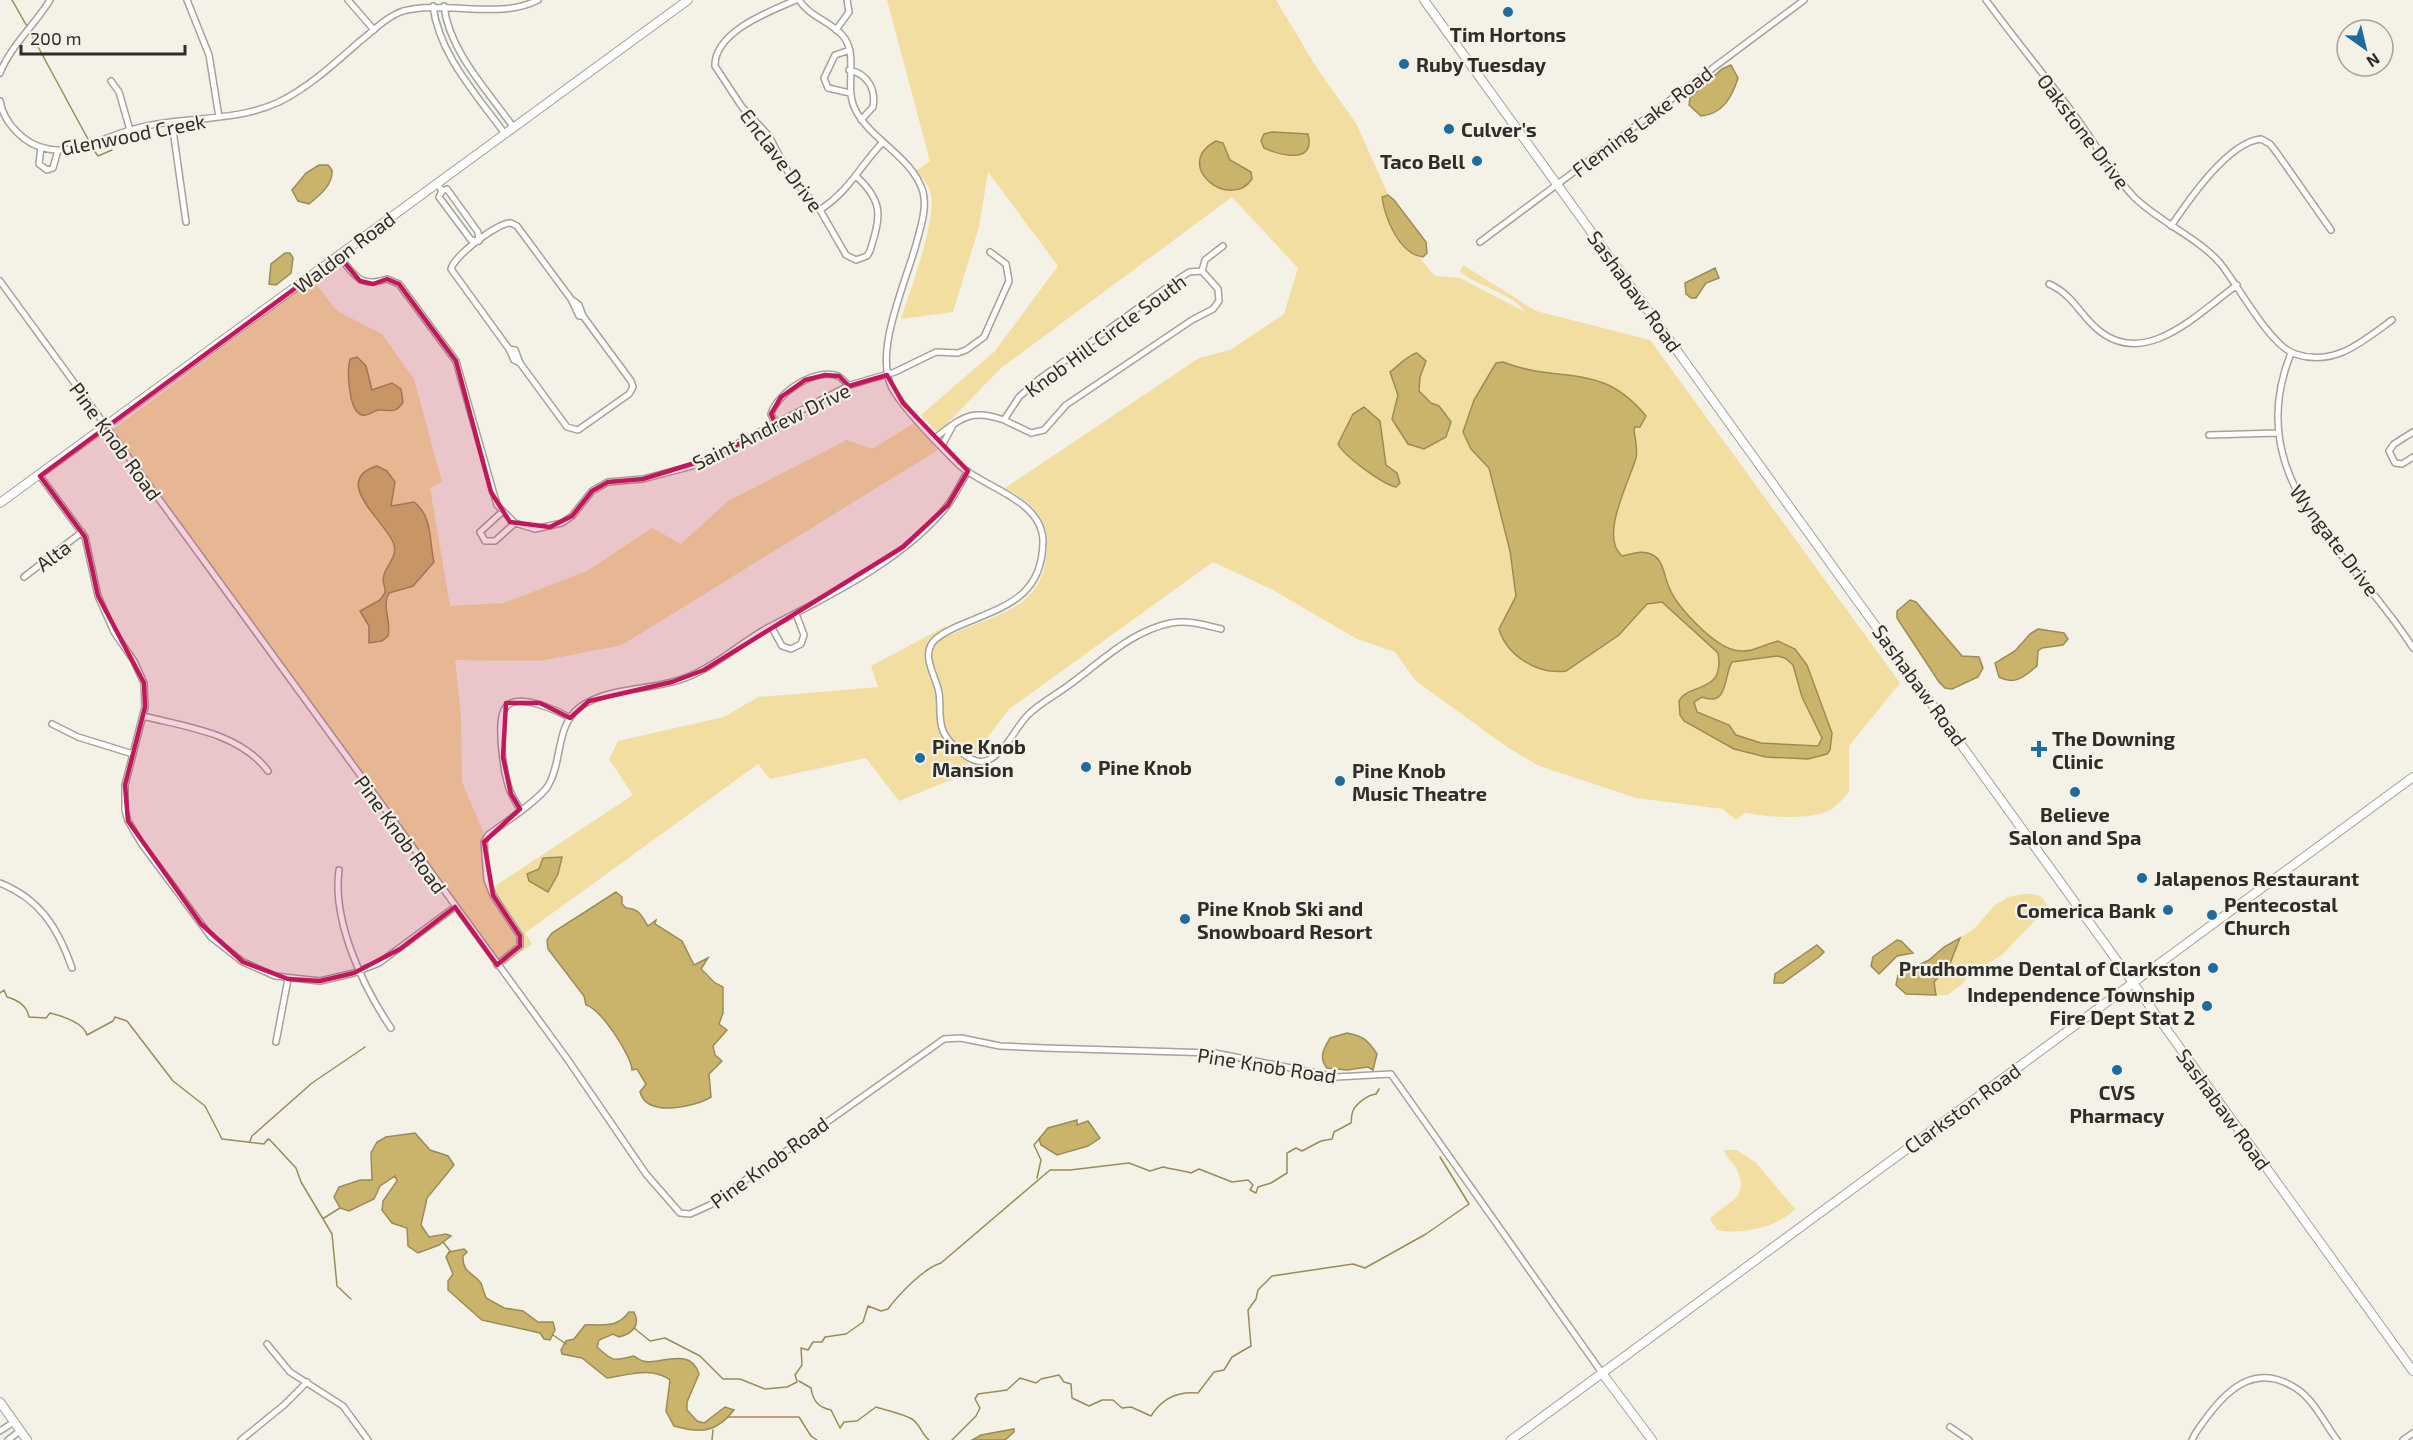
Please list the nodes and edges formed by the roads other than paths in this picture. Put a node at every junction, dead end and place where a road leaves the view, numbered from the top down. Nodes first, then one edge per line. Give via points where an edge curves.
1 (50, 0) edge
2 (187, 0) edge
3 (348, 0) edge
4 (538, 0) edge
5 (688, 0) edge
6 (798, 0) edge
7 (847, 0) edge
8 (1424, 0) edge
9 (1804, 0) edge
10 (1986, 0) edge
11 (480, 3) edge
12 (433, 6) junction
13 (444, 6) junction
14 (374, 30) junction
15 (836, 30) junction
16 (850, 50) junction
17 (849, 70) junction
18 (0, 73) edge
19 (476, 74) junction
20 (467, 80) junction
21 (111, 81) dead end
22 (850, 93) junction
23 (0, 101) edge
24 (219, 117) junction
25 (861, 120) junction
26 (172, 123) junction
27 (513, 128) junction
28 (130, 130) junction
29 (505, 134) junction
30 (883, 142) junction
31 (41, 147) junction
32 (58, 150) junction
33 (857, 177) junction
34 (1558, 185) junction
35 (439, 187) junction
36 (820, 210) junction
37 (186, 222) dead end
38 (2171, 226) junction
39 (2331, 230) dead end
40 (479, 241) junction
41 (1480, 242) dead end
42 (1223, 246) dead end
43 (990, 252) dead end
44 (339, 256) junction
45 (1202, 271) junction
46 (0, 281) edge
47 (2049, 284) dead end
48 (2237, 285) junction
49 (2392, 320) dead end
50 (2291, 353) junction
51 (887, 375) junction
52 (849, 386) junction
53 (1004, 420) junction
54 (776, 425) junction
55 (953, 425) junction
56 (106, 428) junction
57 (2413, 432) edge
58 (2278, 433) junction
59 (2209, 435) dead end
60 (935, 438) junction
61 (942, 446) junction
62 (2413, 457) edge
63 (968, 471) junction
64 (40, 476) junction
65 (0, 503) edge
66 (502, 512) junction
67 (515, 523) junction
68 (82, 532) junction
69 (24, 577) dead end
70 (796, 614) junction
71 (771, 626) junction
72 (1221, 629) dead end
73 (2413, 648) edge
74 (143, 716) junction
75 (570, 718) junction
76 (52, 724) dead end
77 (133, 754) junction
78 (268, 771) dead end
79 (2413, 777) edge
80 (520, 809) junction
81 (339, 870) dead end
82 (0, 884) edge
83 (454, 907) junction
84 (497, 965) junction
85 (72, 968) dead end
86 (360, 971) junction
87 (288, 979) junction
88 (2133, 982) junction
89 (391, 1028) dead end
90 (276, 1042) dead end
91 (267, 1344) dead end
92 (2413, 1371) edge
93 (1602, 1373) junction
94 (307, 1382) junction
95 (0, 1402) edge
96 (14, 1422) junction
97 (1950, 1426) dead end
98 (0, 1431) edge
99 (20, 1431) junction
100 (2413, 1433) edge
101 (8, 1440) edge
102 (27, 1440) edge
103 (241, 1440) edge
104 (368, 1440) edge
105 (1511, 1440) edge
106 (1652, 1440) edge
107 (1969, 1440) edge
108 (2192, 1440) edge
109 (2337, 1440) edge
110 (2403, 1440) edge

1 - 18 street
2 - 24 street, Glenwood Creek via 209,55
3 - 14 street
4 - 11 street, Glenwood Creek via 511,7
5 - 27 main road, Waldon Road
6 - 15 street
6 - 36 street, Enclave Drive via 762,15 723,42 714,58 715,66 742,107 769,136 789,174
7 - 15 street via 849,12
8 - 34 main road, Sashabaw Road
9 - 34 street, Fleming Lake Road
10 - 38 street, Oakstone Drive via 2080,122 2119,181 2148,211
11 - 13 street, Glenwood Creek
12 - 13 street, Glenwood Creek
12 - 14 street, Glenwood Creek via 403,11
12 - 20 street via 444,47
13 - 19 street via 446,25
14 - 24 street, Glenwood Creek via 301,90 277,103
15 - 16 street
16 - 17 street
16 - 22 street via 835,56 824,78 828,88
17 - 22 street
17 - 25 street via 859,72 869,82 873,107
19 - 20 street
19 - 27 street
20 - 29 street
21 - 28 street
22 - 25 street
23 - 31 street, Glenwood Creek via 14,130
24 - 26 street, Glenwood Creek
25 - 30 street
26 - 28 street, Glenwood Creek
26 - 37 street
27 - 29 main road, Waldon Road
28 - 32 street, Glenwood Creek
29 - 35 main road, Waldon Road
30 - 33 street via 866,159
30 - 51 street via 919,183 924,204 919,237 889,339
31 - 32 street, Glenwood Creek
31 - 32 street via 39,164 47,170 56,163
33 - 36 street via 843,194
33 - 36 street, Enclave Drive via 878,205 877,229 867,256 856,260 846,255
34 - 41 street, Fleming Lake Road
34 - 88 main road, Sashabaw Road
35 - 40 street via 447,189 478,232
35 - 40 street via 445,205 471,240
35 - 44 main road, Waldon Road
38 - 39 street via 2206,178 2243,147 2261,139 2277,153
38 - 48 street, Oakstone Drive via 2218,261
40 - 40 street via 505,222 517,226 579,305 631,381 629,394 578,430 567,427 514,360 451,269 456,257
42 - 45 street, Knob Hill Circle South via 1205,260
43 - 51 street, Saint Andrew Drive via 1006,264 1010,281 984,337 958,353 936,352
44 - 56 main road, Waldon Road
44 - 66 street via 360,281 373,284 387,279 399,284 453,355 491,492
45 - 53 street, Knob Hill Circle South via 1189,272 1038,380 1019,397
45 - 53 street via 1218,289 1219,301 1213,309 1066,405 1044,430 1031,432
46 - 56 street, Pine Knob Road
47 - 48 street via 2070,296 2104,335 2137,345 2168,335
48 - 50 street, Oakstone Drive via 2269,332
49 - 50 street via 2352,348 2329,358
50 - 58 street, Wyngate Drive via 2280,385
51 - 52 street, Saint Andrew Drive
51 - 60 street via 903,403
52 - 54 street, Saint Andrew Drive
52 - 54 street via 832,375 798,384 773,407 771,414
53 - 55 street via 976,413
54 - 67 street, Saint Andrew Drive via 696,465 600,485 562,523 535,529
55 - 60 street
55 - 61 street
56 - 64 main road, Waldon Road
56 - 83 street, Pine Knob Road
57 - 62 street via 2389,451 2395,463 2402,464
58 - 59 street
58 - 73 street, Wyngate Drive via 2280,452 2299,498 2389,611
60 - 61 street
61 - 63 street
63 - 70 street via 948,505 918,536 843,588
63 - 72 street via 1027,509 1040,525 1043,538 1039,567 1022,596 951,630 929,648 939,693 941,727 947,738 972,760 981,762 994,757 1029,713 1135,637 1173,623
64 - 65 main road, Waldon Road
64 - 68 street
66 - 67 street
66 - 67 street via 482,528 485,541 495,541
68 - 69 street, Alta
68 - 74 street via 98,597 114,632 141,674 146,691
70 - 71 street
70 - 71 street via 804,635 801,644 791,649 782,646
71 - 75 street via 704,670 672,682 589,701
74 - 77 street
74 - 78 street via 235,743 258,758
75 - 80 street via 552,778 541,794
75 - 80 street via 540,704 511,703 505,708 502,718 506,777
76 - 77 street via 78,737
77 - 87 street via 125,785 125,810 141,843 225,950 263,971
79 - 88 main road, Clarkston Road
80 - 84 street via 484,842 493,895 520,936 520,946
81 - 86 street via 342,911
82 - 85 street via 29,897 42,912 64,946
83 - 84 street, Pine Knob Road
83 - 86 street via 400,949
84 - 93 street, Pine Knob Road via 661,1194 680,1213 690,1214 710,1205 944,1039 961,1038 1000,1046 1215,1053 1336,1077 1391,1074
86 - 87 street via 320,981
86 - 89 street
87 - 90 street
88 - 92 main road, Sashabaw Road
88 - 93 main road, Clarkston Road
91 - 94 street via 290,1372
93 - 105 main road, Clarkston Road
93 - 106 main road, Pine Knob Road
94 - 103 street
94 - 104 street via 343,1406
95 - 96 main road
96 - 98 street
96 - 99 main road
97 - 107 street
99 - 101 street
99 - 102 main road
100 - 110 street
108 - 109 street via 2226,1393 2258,1379 2278,1380 2298,1390

